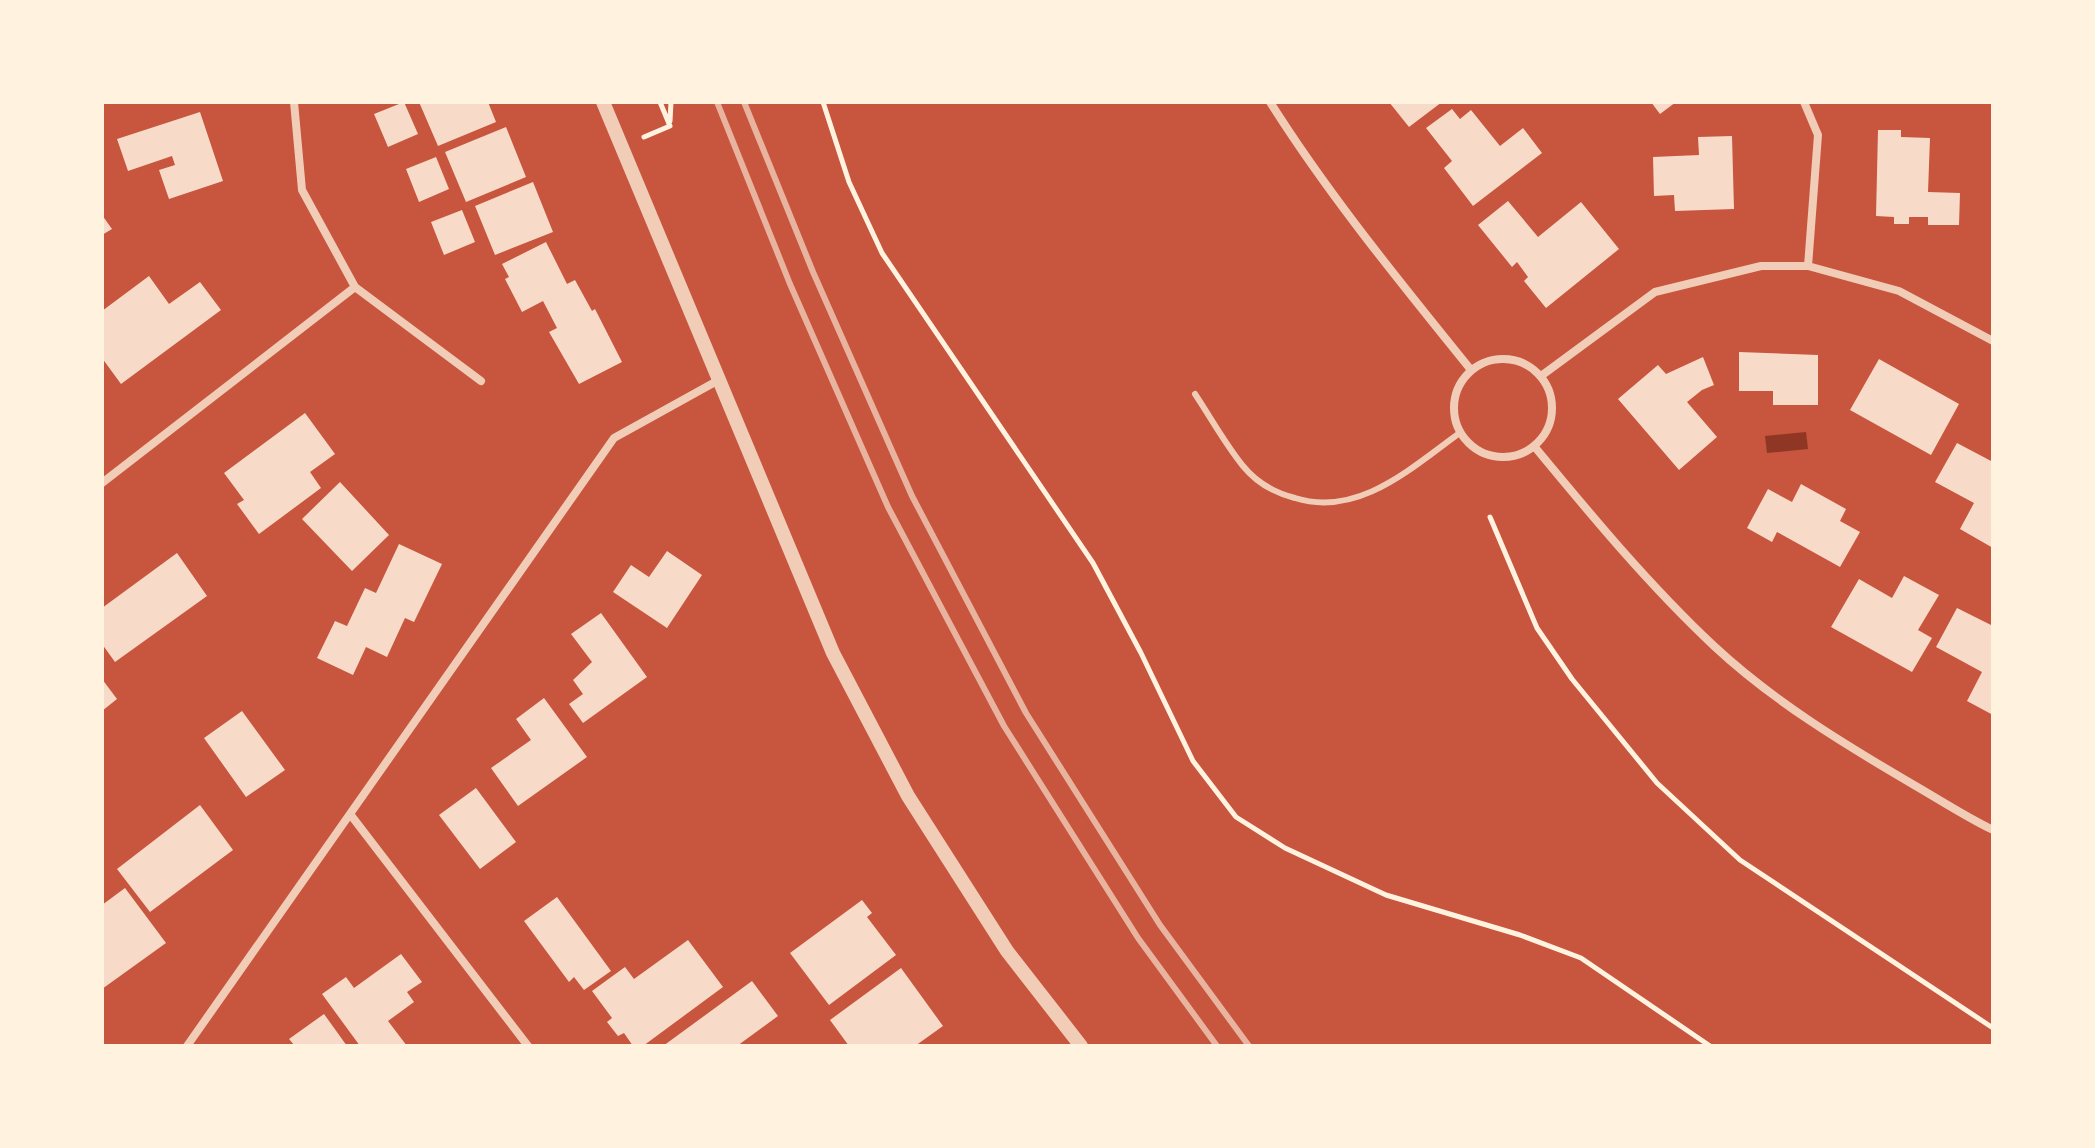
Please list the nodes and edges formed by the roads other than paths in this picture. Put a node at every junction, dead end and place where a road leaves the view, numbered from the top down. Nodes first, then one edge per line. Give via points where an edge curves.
1 (294, 102) edge
2 (603, 102) edge
3 (1270, 102) edge
4 (1804, 102) edge
5 (1808, 266) junction
6 (355, 287) junction
7 (1993, 341) edge
8 (1471, 370) junction
9 (1541, 376) junction
10 (481, 381) dead end
11 (717, 381) junction
12 (1195, 394) dead end
13 (1461, 432) junction
14 (1534, 446) junction
15 (102, 483) edge
16 (350, 814) junction
17 (1993, 830) edge
18 (187, 1046) edge
19 (528, 1046) edge
20 (1081, 1046) edge

1 - 6 street via 302,190
2 - 11 street
3 - 8 street via 1353,223
4 - 5 street via 1818,135
5 - 7 street via 1899,291
5 - 9 street via 1761,266 1655,292
6 - 10 street
6 - 15 street
8 - 9 street via 1500,358 1515,359
8 - 13 street via 1456,393
9 - 14 street via 1553,404 1551,420
11 - 16 street via 614,438
11 - 20 street via 833,653 908,796 1007,951
12 - 13 lane via 1244,468 1282,495 1307,502 1332,503 1384,486
13 - 14 street via 1469,443 1494,456 1508,457
14 - 17 street via 1668,600 1746,673 1866,757
16 - 18 street
16 - 19 street

